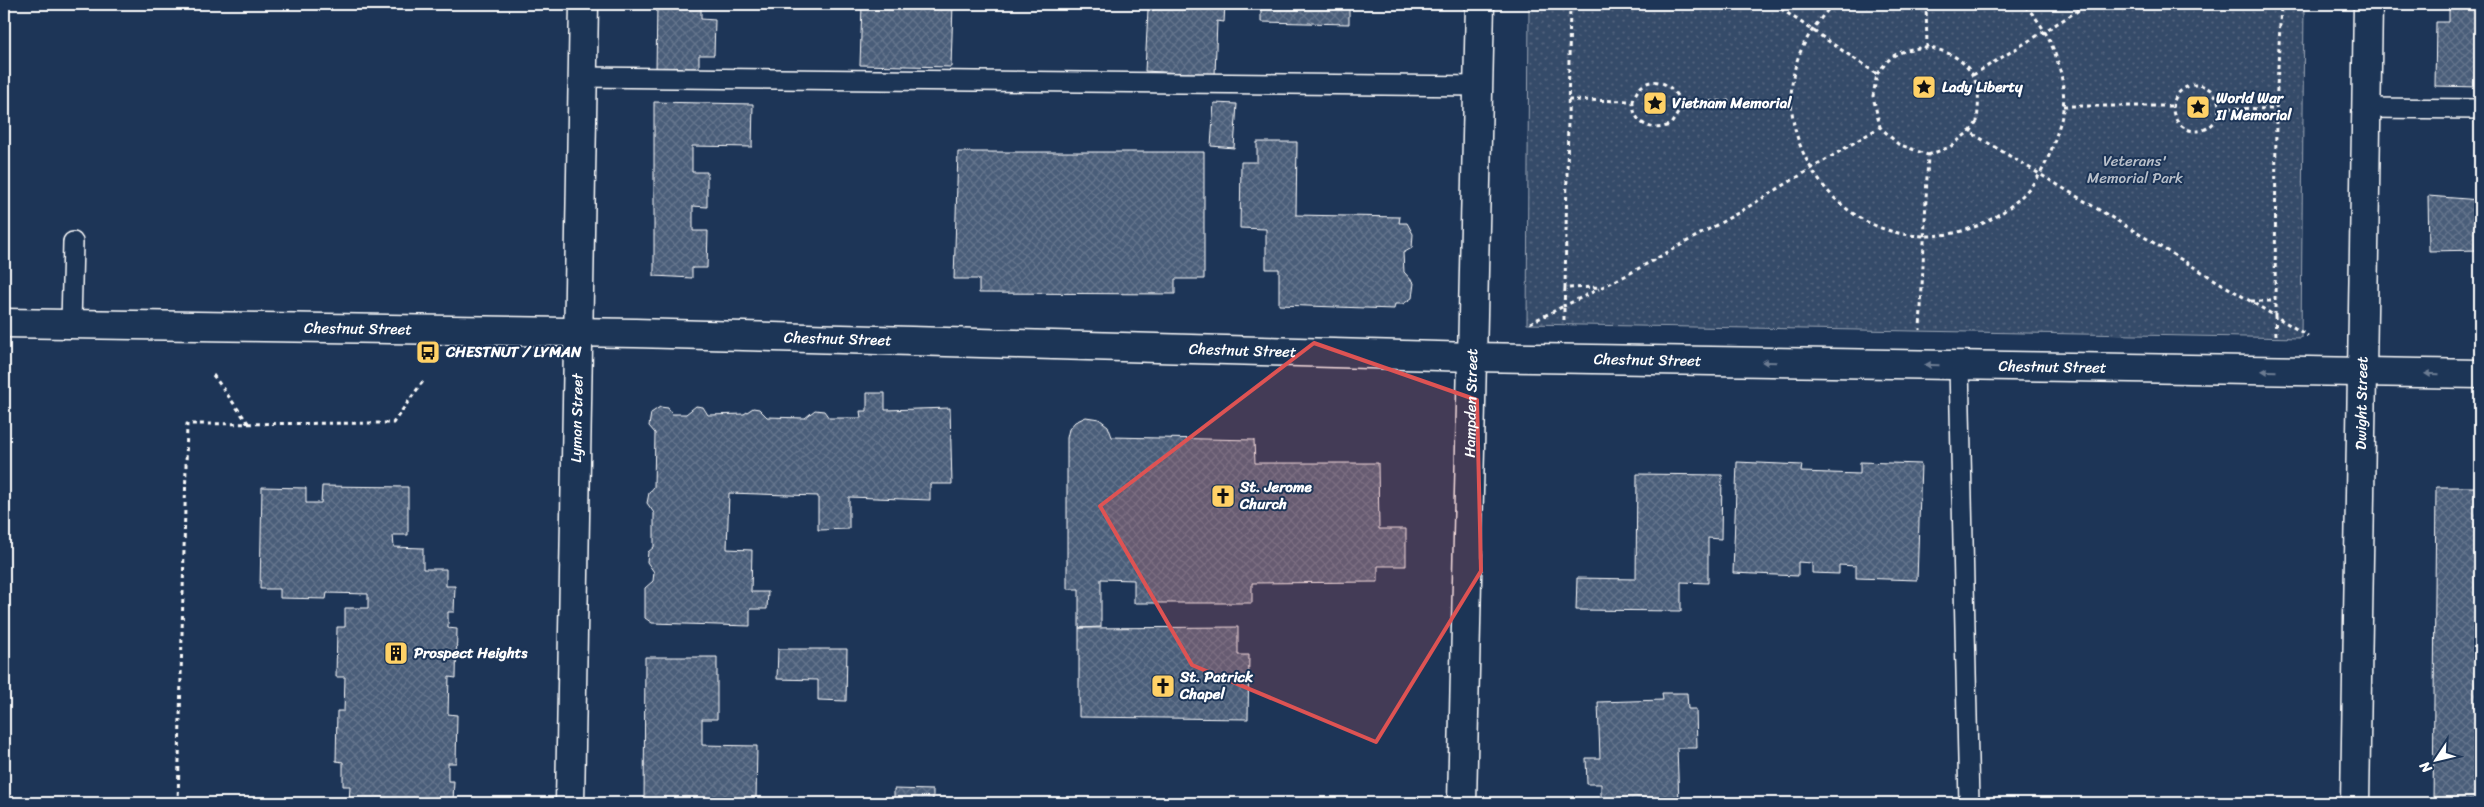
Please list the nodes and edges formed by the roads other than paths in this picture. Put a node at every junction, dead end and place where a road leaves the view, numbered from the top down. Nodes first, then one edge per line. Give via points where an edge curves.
1 (584, 4) edge
2 (1480, 4) edge
3 (2368, 4) edge
4 (583, 77) junction
5 (1479, 86) junction
6 (2367, 108) junction
7 (2480, 109) edge
8 (72, 242) dead end
9 (4, 323) edge
10 (71, 324) junction
11 (579, 332) junction
12 (1473, 357) junction
13 (1959, 366) junction
14 (2362, 373) junction
15 (2480, 374) edge
16 (570, 803) edge
17 (1462, 803) edge
18 (1969, 803) edge
19 (2355, 803) edge

1 - 4 street, Lyman Street
2 - 5 street, Hampden Street
3 - 6 street, Dwight Street
4 - 5 lane
4 - 11 street, Lyman Street
5 - 12 street, Hampden Street
6 - 7 lane
6 - 14 street, Dwight Street
8 - 10 lane
9 - 10 street, Chestnut Street
10 - 11 street, Chestnut Street
11 - 12 street, Chestnut Street
11 - 16 street, Lyman Street
13 -> 12 street, Chestnut Street
12 - 17 street, Hampden Street
14 -> 13 street, Chestnut Street
13 - 18 lane
15 -> 14 street, Chestnut Street
14 - 19 street, Dwight Street

